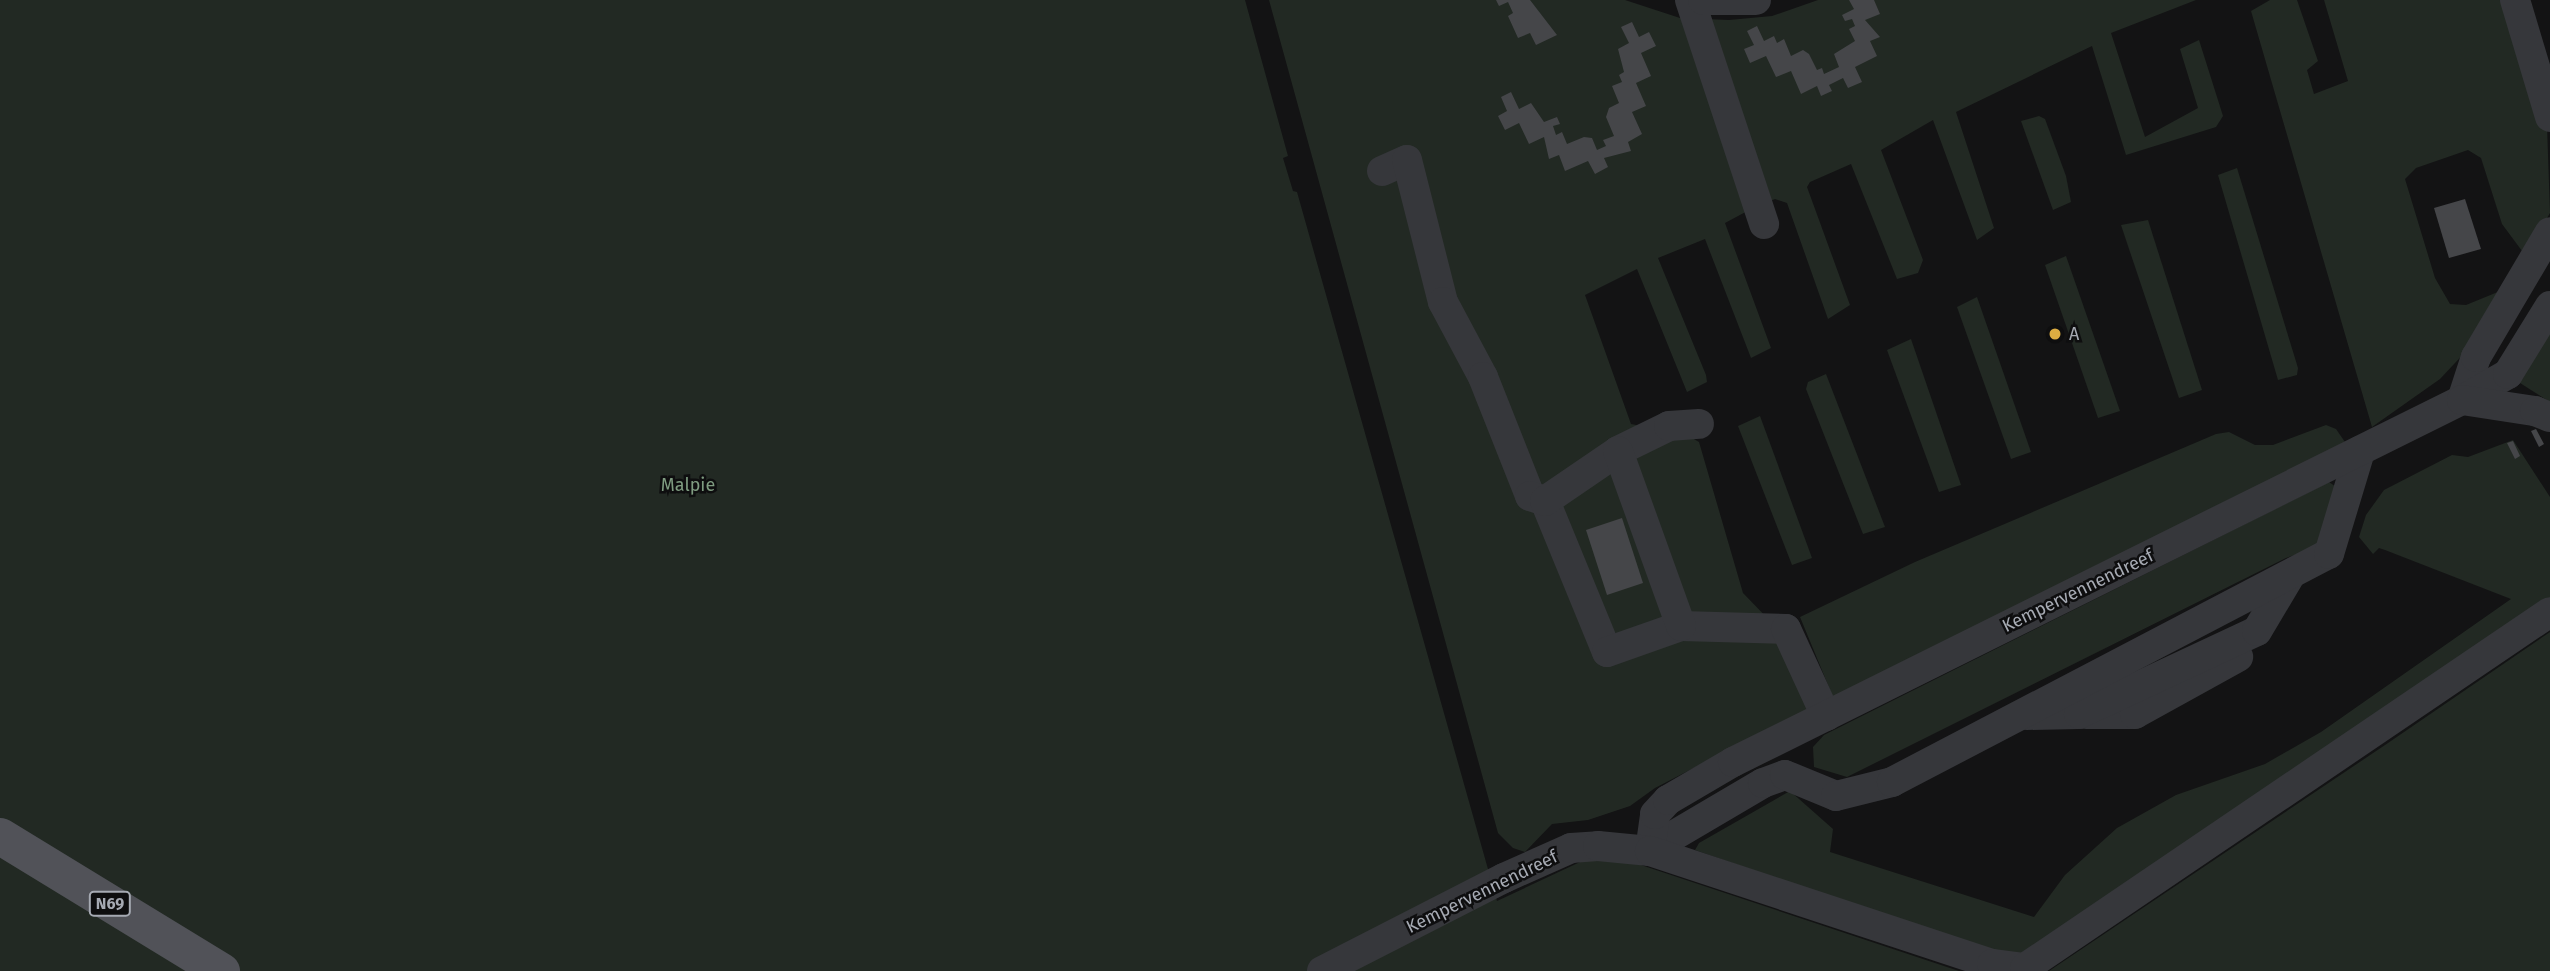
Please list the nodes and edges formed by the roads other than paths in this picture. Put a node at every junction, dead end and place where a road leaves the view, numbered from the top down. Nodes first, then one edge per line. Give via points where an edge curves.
1 (1690, 0) edge
2 (1703, 0) edge
3 (1756, 0) edge
4 (2515, 0) edge
5 (2549, 108) edge
6 (1382, 171) dead end
7 (1764, 223) dead end
8 (2550, 232) edge
9 (2550, 306) edge
10 (2462, 400) junction
11 (2550, 417) edge
12 (1699, 424) dead end
13 (1618, 451) junction
14 (2360, 451) junction
15 (1545, 501) junction
16 (2291, 574) junction
17 (2550, 612) edge
18 (1681, 626) junction
19 (2067, 705) junction
20 (1826, 716) junction
21 (1793, 734) junction
22 (1785, 775) junction
23 (0, 836) edge
24 (1652, 846) junction
25 (221, 971) edge
26 (1322, 971) edge

1 - 7 street
2 - 3 street
4 - 5 street
6 - 15 street via 1407,160 1443,302 1483,377 1530,496
8 - 10 street via 2476,358
9 - 10 street, Kempervennendreef via 2508,374
10 - 11 street
10 - 14 street, Kempervennendreef
12 - 13 street via 1669,426
13 - 15 street
13 - 18 street
14 - 16 street via 2329,554
14 - 20 street, Kempervennendreef
15 - 18 street via 1607,652
16 - 19 street via 2232,604 2210,639 2091,699
16 - 19 street via 2233,663 2135,714
17 - 24 street, Kempervennendreef via 2025,968 1992,964
18 - 20 street via 1786,629
19 - 22 street via 2020,715 1892,782 1858,791 1836,796
20 - 21 street, Kempervennendreef
21 - 22 street
21 - 24 street, Kempervennendreef via 1668,800 1650,827
22 - 24 street
23 - 25 main road, N69
24 - 26 street, Kempervennendreef via 1571,848 1504,877

